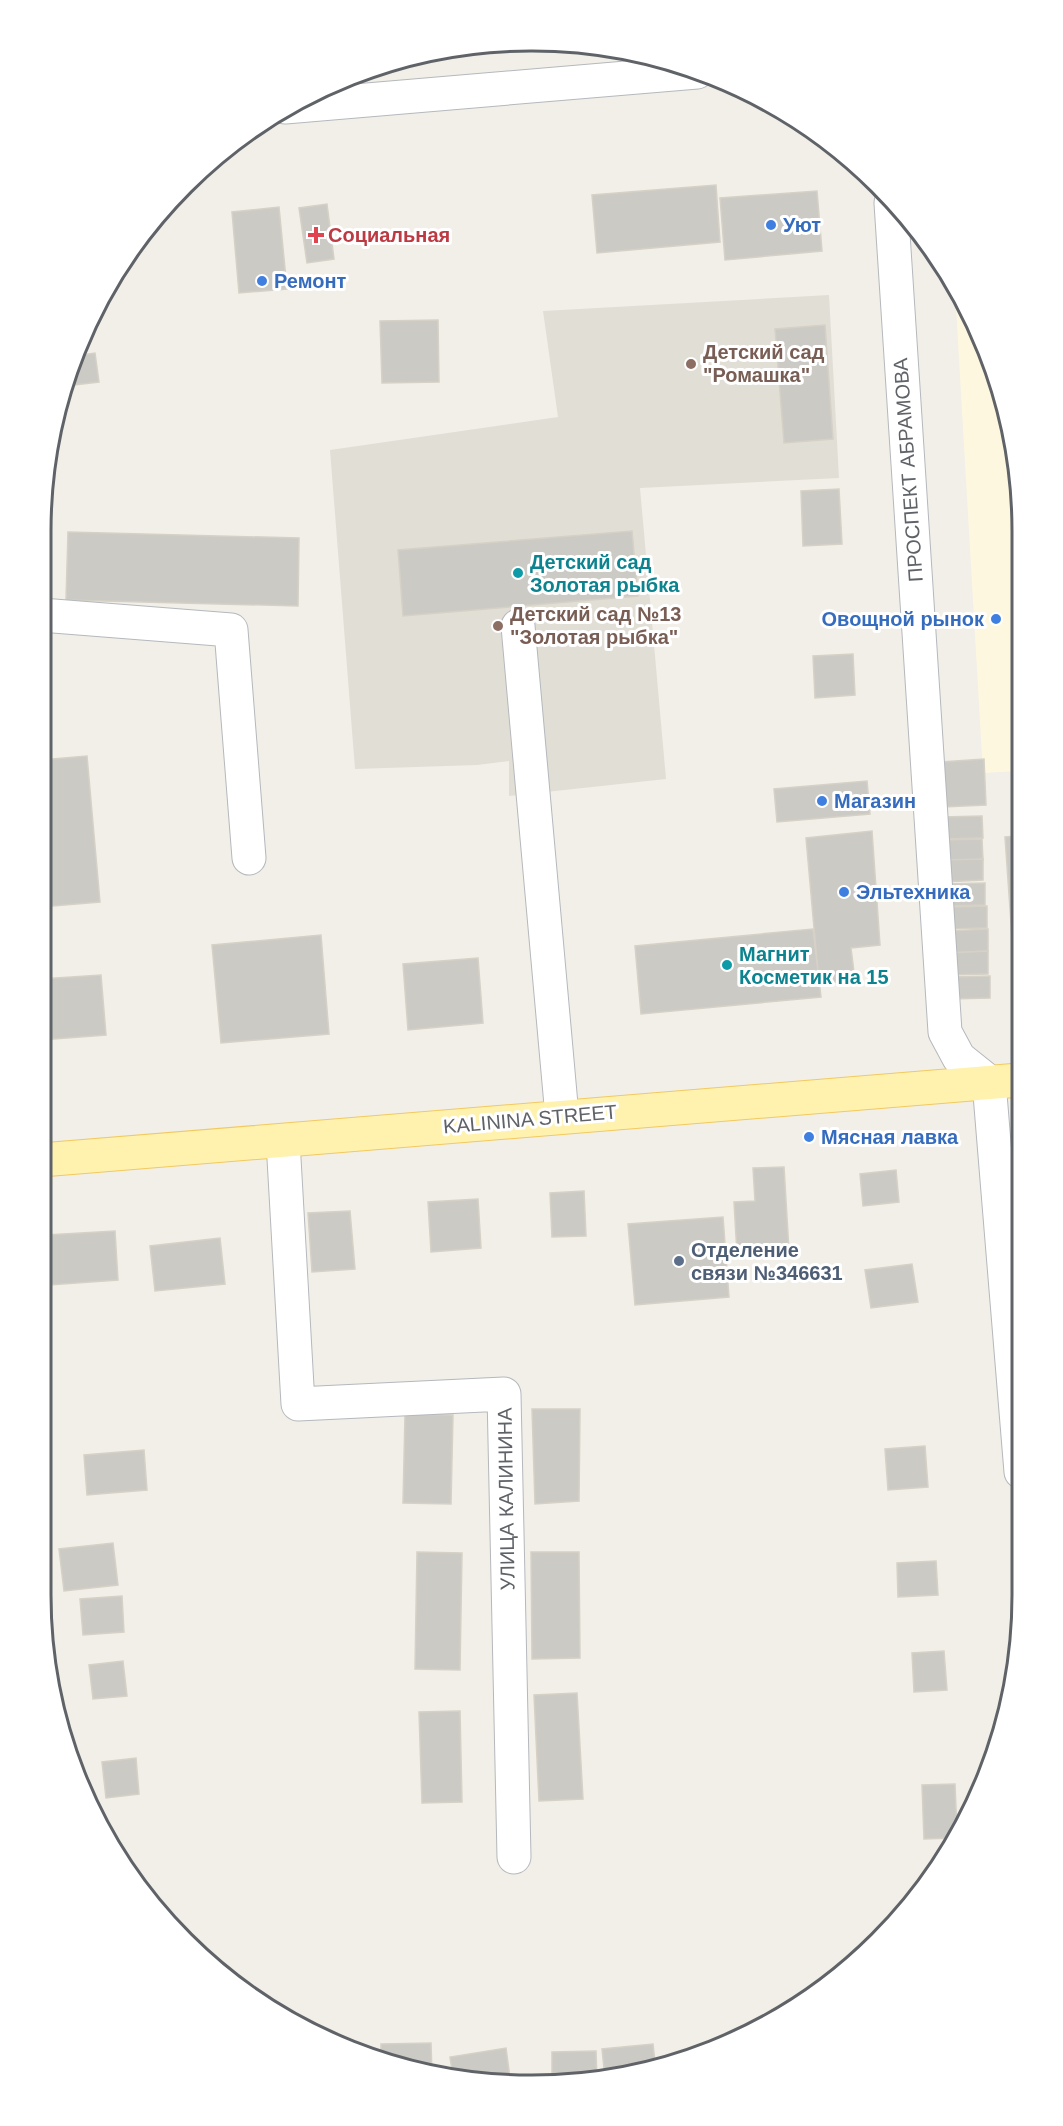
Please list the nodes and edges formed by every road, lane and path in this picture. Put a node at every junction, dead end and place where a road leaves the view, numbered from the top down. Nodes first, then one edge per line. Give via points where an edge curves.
1 (676, 74) edge
2 (312, 105) edge
3 (892, 214) edge
4 (51, 616) edge
5 (518, 626) dead end
6 (249, 858) dead end
7 (1005, 1081) edge
8 (562, 1116) junction
9 (283, 1141) junction
10 (51, 1159) edge
11 (1012, 1252) edge
12 (514, 1857) dead end

1 - 2 street
3 - 7 street, ПРОСПЕКТ АБРАМОВА via 945,1032 959,1058
4 - 6 street via 231,630
5 - 8 street
7 - 8 main road, KALININA STREET
7 - 11 street
8 - 9 main road, KALININA STREET
9 - 10 main road, KALININA STREET
9 - 12 street, УЛИЦА КАЛИНИНА via 298,1404 504,1394

